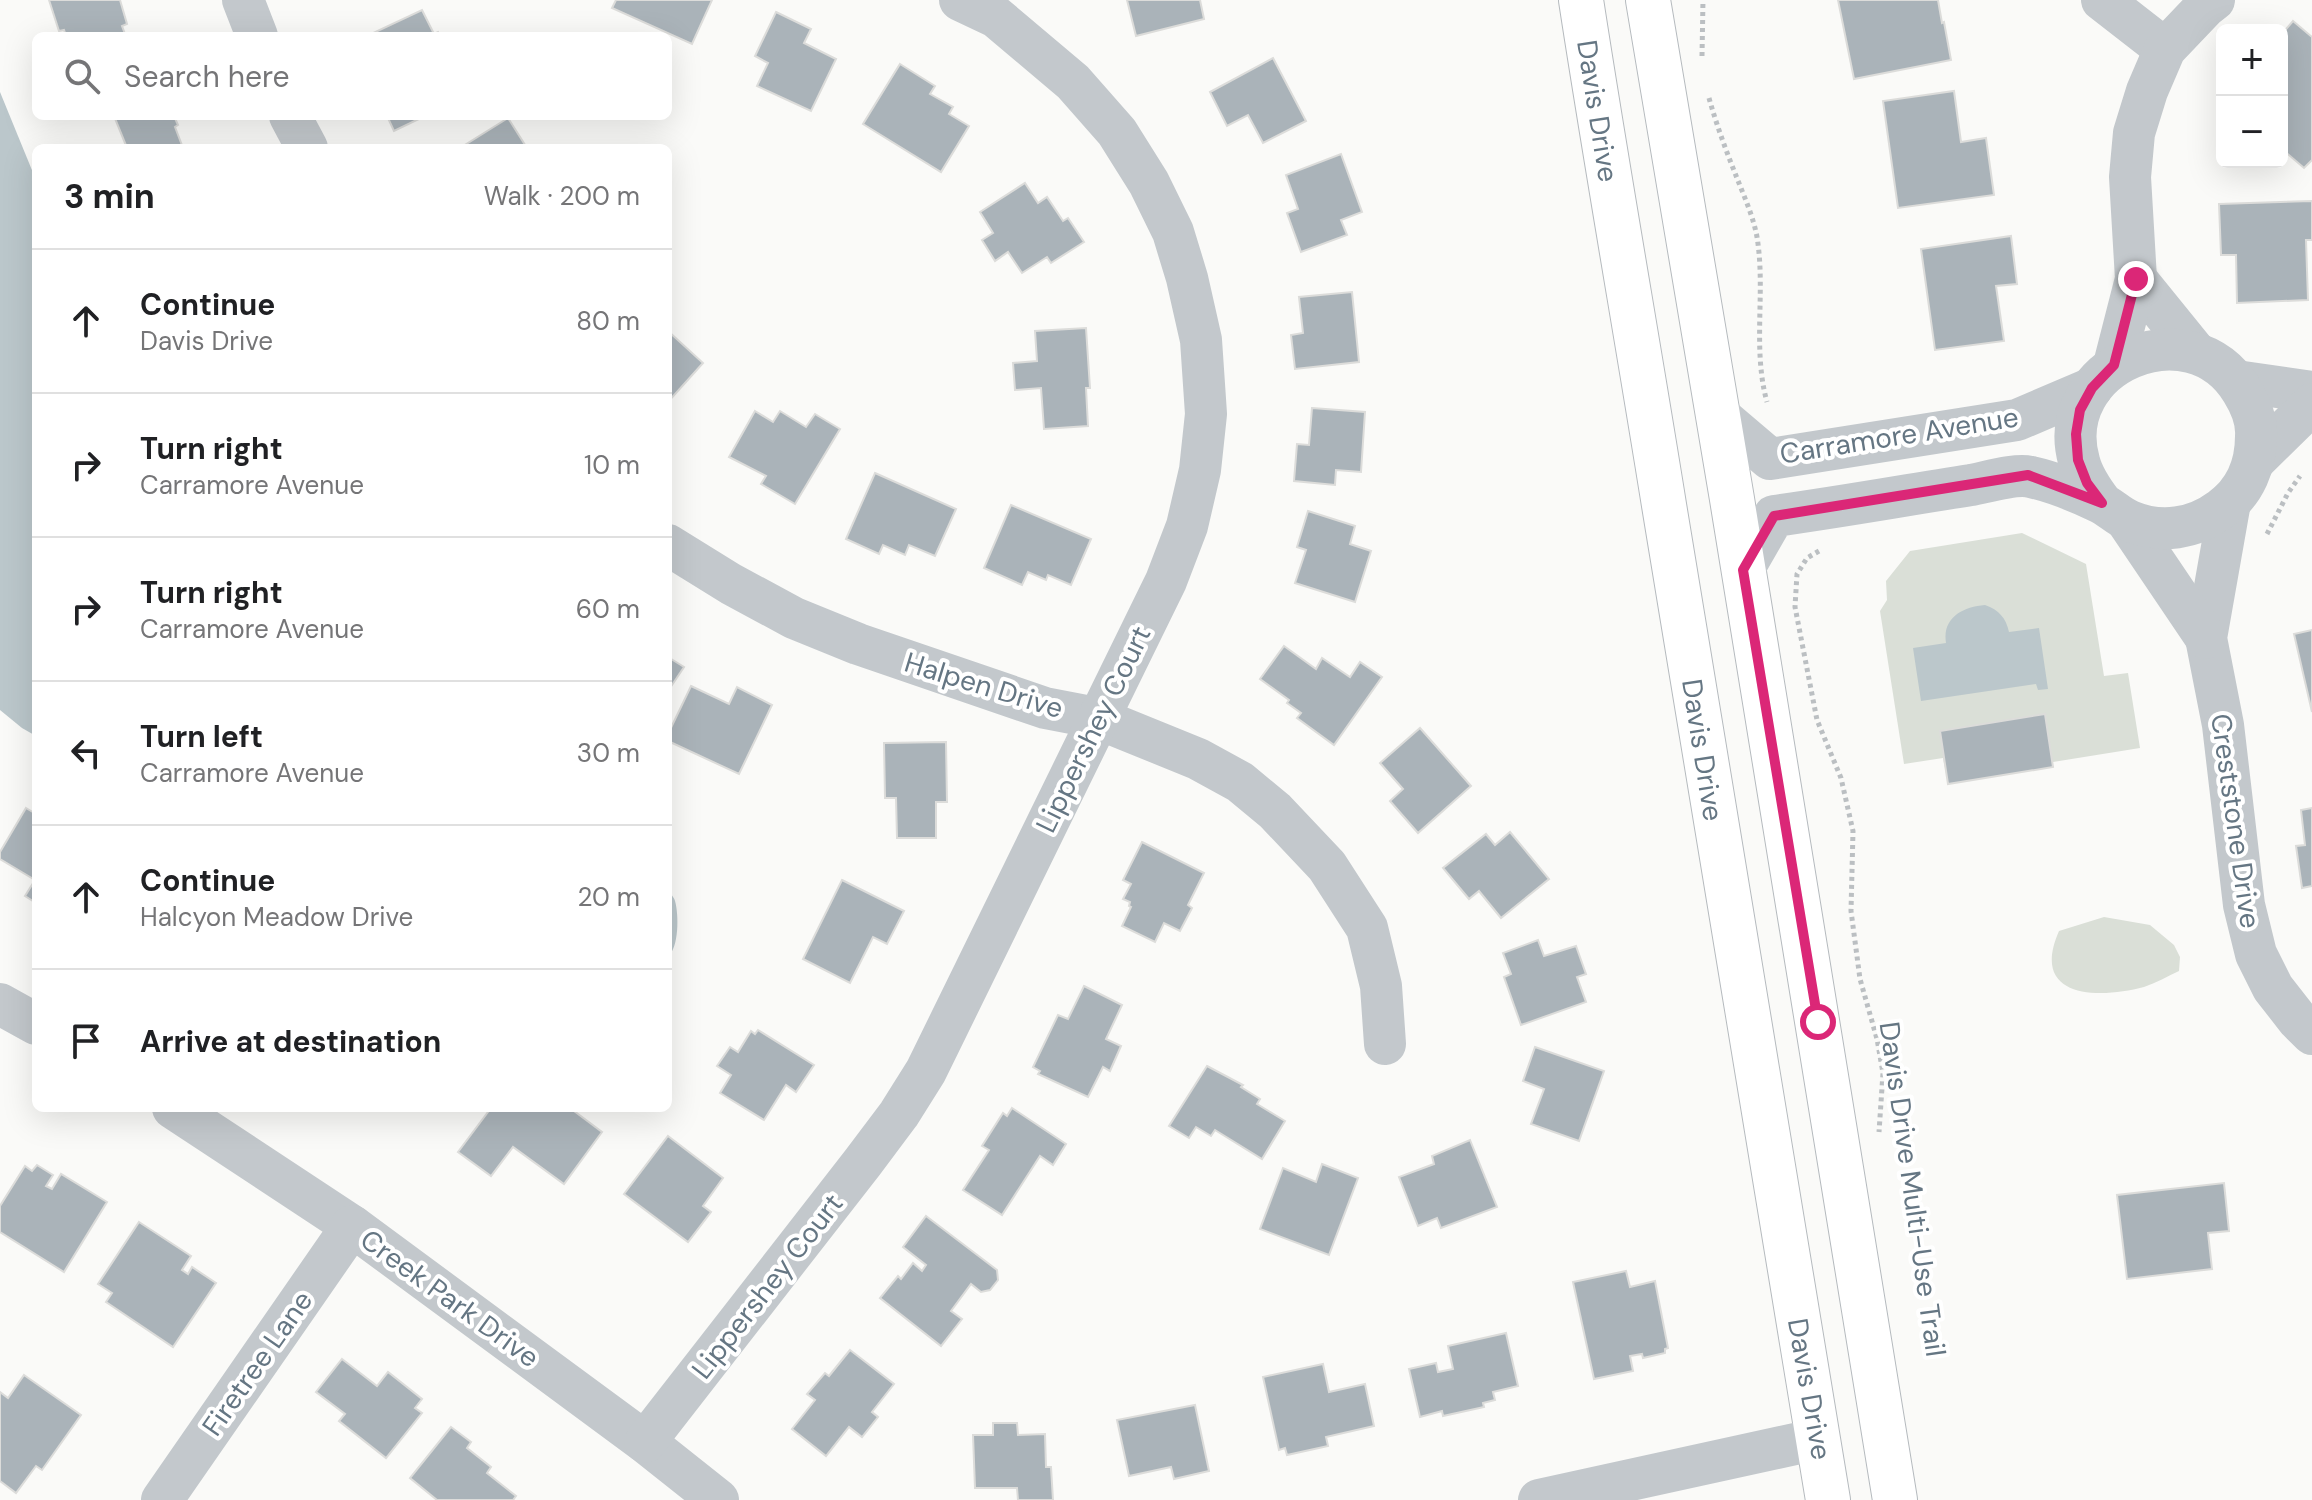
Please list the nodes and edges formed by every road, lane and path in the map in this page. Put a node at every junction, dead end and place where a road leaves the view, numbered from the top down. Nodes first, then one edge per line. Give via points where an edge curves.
1 (243, 0) edge
2 (1581, 0) edge
3 (1648, 0) edge
4 (1703, 0) edge
5 (2102, 0) edge
6 (2214, 0) edge
7 (987, 6) edge
8 (255, 32) edge
9 (2165, 49) junction
10 (1704, 69) dead end
11 (1708, 95) dead end
12 (292, 120) edge
13 (305, 144) edge
14 (2136, 279) junction
15 (2196, 353) junction
16 (2103, 376) junction
17 (2236, 381) junction
18 (2312, 392) edge
19 (2312, 404) edge
20 (1769, 411) dead end
21 (1717, 414) junction
22 (2255, 460) junction
23 (2303, 472) dead end
24 (2230, 502) junction
25 (2115, 512) junction
26 (2263, 542) dead end
27 (1826, 546) dead end
28 (672, 547) edge
29 (1743, 570) junction
30 (2206, 638) junction
31 (1097, 718) junction
32 (0, 1004) edge
33 (32, 1022) edge
34 (2312, 1034) edge
35 (1385, 1044) dead end
36 (179, 1112) edge
37 (1881, 1143) dead end
38 (352, 1226) junction
39 (1818, 1439) junction
40 (645, 1442) junction
41 (162, 1500) edge
42 (718, 1500) edge
43 (1539, 1500) edge
44 (1828, 1500) edge
45 (1895, 1500) edge

1 - 8 street
2 - 39 main road, Davis Drive
3 - 21 main road
4 - 10 path
5 - 9 street
6 - 9 street
7 - 31 street, Lippershey Court via 1073,82 1117,132 1173,232 1201,340 1206,414 1187,526 1166,581
9 - 14 street via 2134,133 2130,177
11 - 20 path via 1756,236 1762,282 1761,381
12 - 13 street
14 - 15 street
14 - 16 street
15 - 16 street, Carramore Avenue via 2139,353
15 - 17 street
16 - 21 street, Carramore Avenue via 2017,420 1770,459
16 - 25 street via 2080,410 2078,460 2087,483
17 - 18 street
17 - 22 street via 2257,432
19 - 22 street
21 - 29 main road
22 - 24 street via 2246,483
23 - 26 path
24 - 25 street via 2208,519 2182,528 2154,528
24 - 30 street, Creststone Drive
25 - 29 street via 2028,475 1774,516
25 - 30 street, Creststone Drive
27 - 37 path, Davis Drive Multi-Use Trail via 1807,558 1797,574 1795,607 1817,720 1841,778 1853,831 1851,911 1860,979 1883,1073
28 - 31 street, Halpen Drive via 794,618 858,644 1045,708
29 - 45 main road
30 - 34 street, Creststone Drive via 2223,725 2244,905 2256,954 2273,988
31 - 35 street, Halpen Drive via 1240,782 1327,866 1367,928 1381,986
31 - 40 street, Lippershey Court via 926,1071 863,1162
32 - 33 street
36 - 38 street, Creek Park Drive
38 - 40 street, Creek Park Drive
38 - 41 street, Firetree Lane
39 - 43 street
39 - 44 main road, Davis Drive
40 - 42 street, Creek Park Drive

